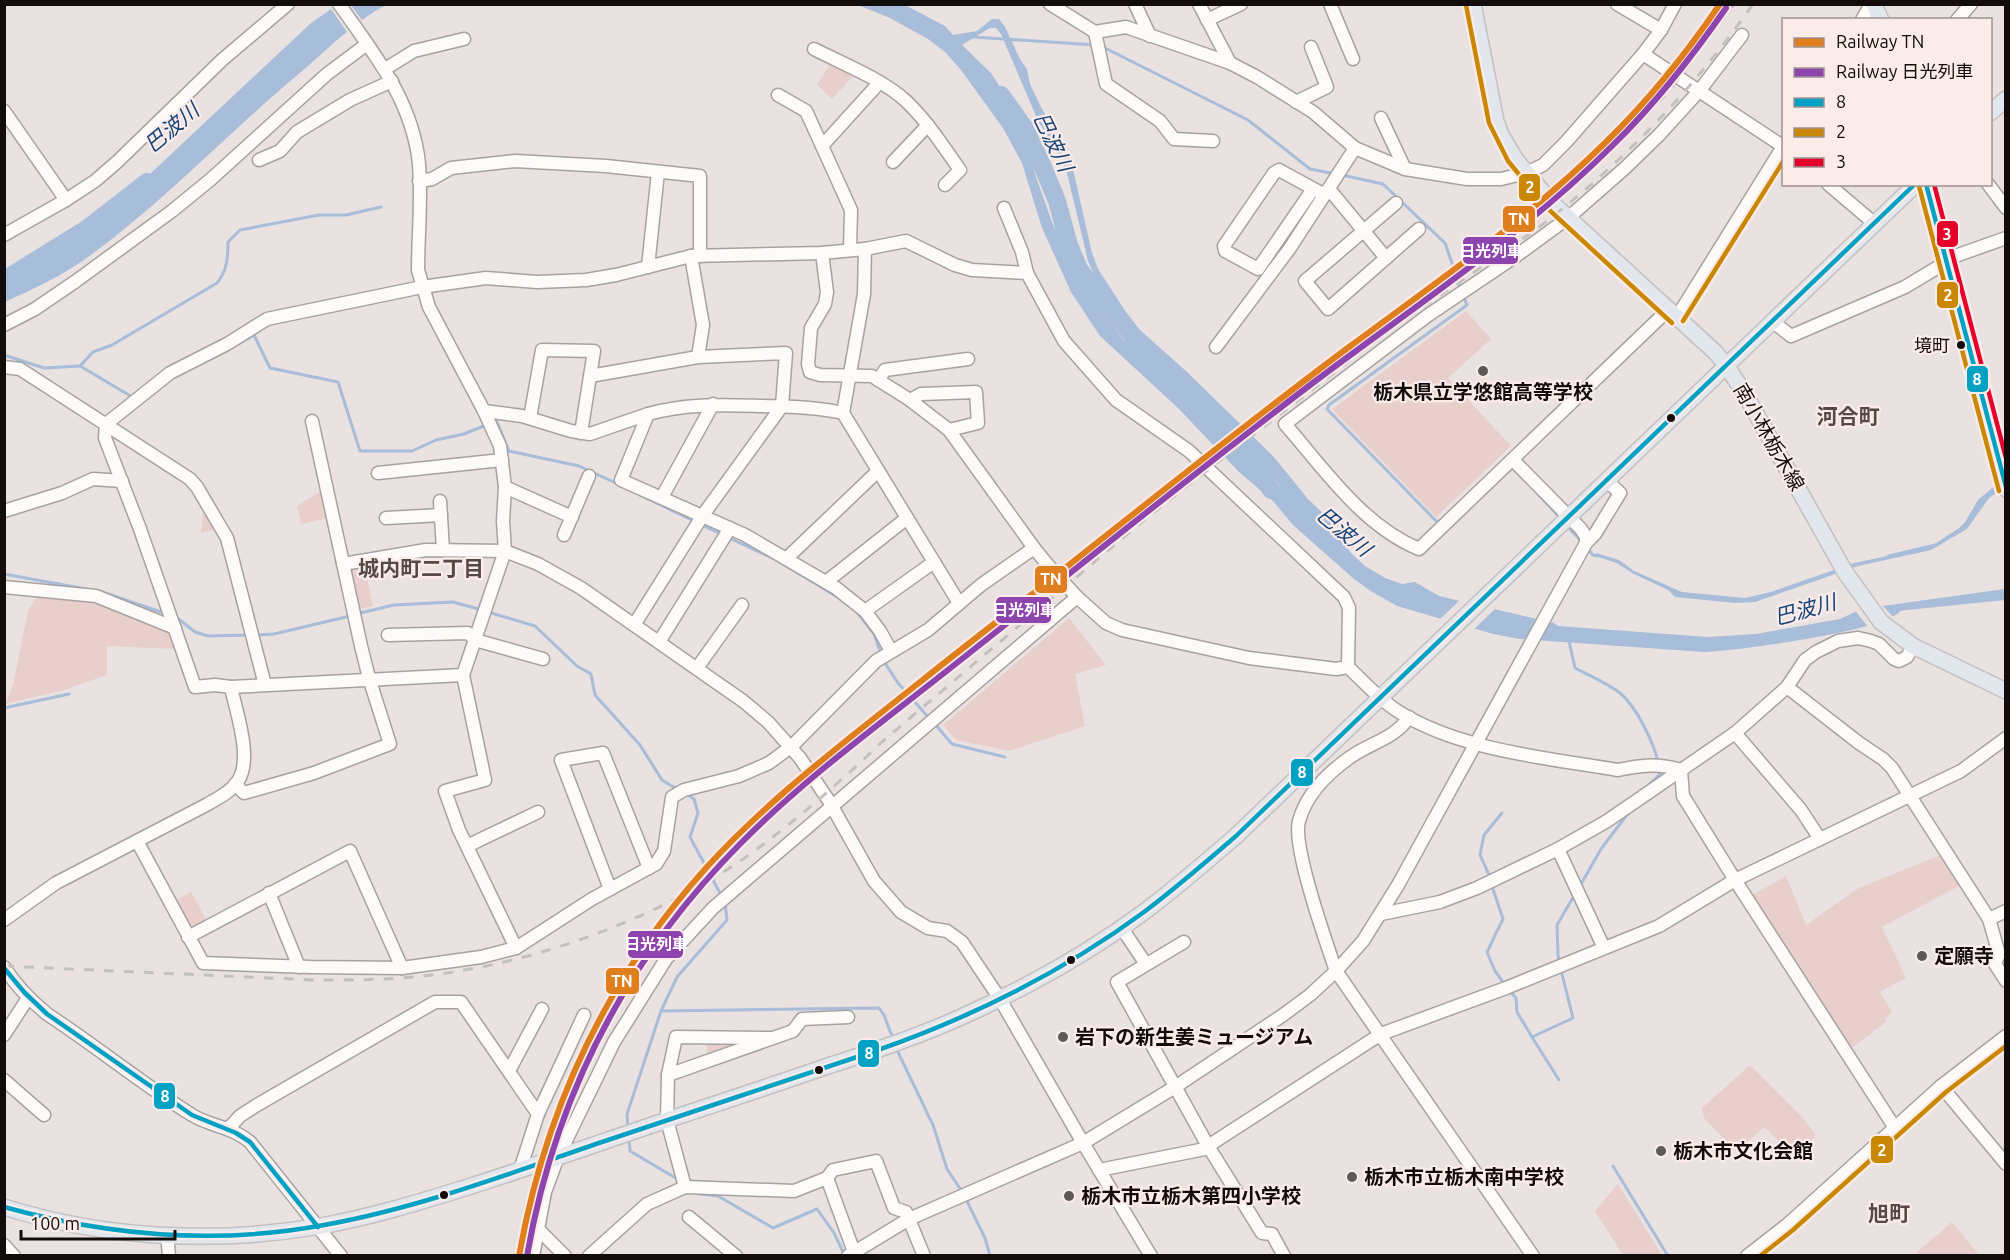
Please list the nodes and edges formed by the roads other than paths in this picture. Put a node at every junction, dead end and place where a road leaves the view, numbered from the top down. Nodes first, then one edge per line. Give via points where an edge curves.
1 (288, 4) edge
2 (339, 4) edge
3 (1050, 4) edge
4 (1135, 4) edge
5 (1198, 4) edge
6 (1241, 4) edge
7 (1330, 4) edge
8 (1473, 4) edge
9 (1617, 4) edge
10 (1675, 4) edge
11 (1873, 4) edge
12 (1971, 4) edge
13 (1863, 18) edge
14 (1880, 18) edge
15 (1959, 18) edge
16 (1207, 20) junction
17 (1661, 30) junction
18 (1095, 32) junction
19 (1742, 35) dead end
20 (1150, 36) junction
21 (464, 39) dead end
22 (365, 41) junction
23 (1311, 47) dead end
24 (814, 49) dead end
25 (1643, 54) junction
26 (1353, 59) dead end
27 (1230, 63) junction
28 (385, 69) junction
29 (392, 81) junction
30 (879, 83) junction
31 (1700, 90) junction
32 (778, 95) dead end
33 (1296, 102) junction
34 (4, 111) edge
35 (1381, 118) dead end
36 (928, 125) junction
37 (1213, 141) dead end
38 (1782, 145) edge
39 (822, 146) junction
40 (1355, 148) junction
41 (1782, 148) edge
42 (259, 160) dead end
43 (893, 162) dead end
44 (1405, 169) junction
45 (658, 172) junction
46 (1526, 173) junction
47 (419, 181) junction
48 (945, 185) dead end
49 (1830, 186) edge
50 (1914, 186) edge
51 (1926, 186) edge
52 (1990, 186) edge
53 (1314, 189) junction
54 (1327, 192) junction
55 (66, 200) junction
56 (1396, 203) dead end
57 (1004, 208) dead end
58 (2006, 208) edge
59 (1568, 218) junction
60 (1875, 224) junction
61 (1419, 229) dead end
62 (1364, 231) junction
63 (4, 235) edge
64 (2006, 238) edge
65 (865, 249) junction
66 (850, 250) junction
67 (822, 253) junction
68 (696, 256) junction
69 (1386, 258) junction
70 (1945, 261) junction
71 (648, 267) junction
72 (1027, 273) junction
73 (422, 287) junction
74 (1673, 313) junction
75 (1772, 321) junction
76 (4, 325) edge
77 (1216, 347) dead end
78 (698, 357) junction
79 (968, 359) dead end
80 (1726, 365) junction
81 (4, 367) edge
82 (851, 375) junction
83 (590, 376) junction
84 (878, 380) junction
85 (910, 400) junction
86 (713, 404) junction
87 (782, 406) junction
88 (484, 411) junction
89 (843, 413) junction
90 (648, 414) junction
91 (530, 418) junction
92 (312, 421) dead end
93 (106, 424) junction
94 (949, 430) junction
95 (581, 433) junction
96 (502, 460) junction
97 (1513, 460) junction
98 (878, 471) junction
99 (378, 473) dead end
100 (589, 476) dead end
101 (2004, 480) edge
102 (122, 481) junction
103 (1607, 481) junction
104 (505, 487) junction
105 (662, 497) junction
106 (440, 501) dead end
107 (4, 511) edge
108 (441, 515) junction
109 (703, 515) junction
110 (572, 517) junction
111 (1569, 517) junction
112 (386, 518) dead end
113 (907, 518) junction
114 (730, 528) junction
115 (564, 535) dead end
116 (1586, 543) junction
117 (1034, 548) junction
118 (443, 550) junction
119 (506, 551) junction
120 (787, 558) junction
121 (934, 562) junction
122 (343, 564) junction
123 (826, 582) junction
124 (4, 587) edge
125 (1077, 597) junction
126 (959, 603) junction
127 (742, 605) dead end
128 (865, 611) junction
129 (634, 625) junction
130 (175, 628) junction
131 (388, 635) dead end
132 (475, 640) junction
133 (659, 642) junction
134 (1912, 646) junction
135 (891, 651) junction
136 (543, 660) dead end
137 (1347, 667) junction
138 (697, 668) junction
139 (463, 675) junction
140 (369, 678) junction
141 (265, 685) junction
142 (231, 687) junction
143 (1786, 687) junction
144 (2006, 691) edge
145 (1381, 698) junction
146 (1409, 717) junction
147 (1735, 733) junction
148 (2006, 738) edge
149 (1477, 744) junction
150 (792, 746) junction
151 (1311, 765) junction
152 (1682, 770) junction
153 (1326, 778) junction
154 (235, 784) junction
155 (1910, 795) junction
156 (832, 806) junction
157 (538, 812) dead end
158 (1820, 839) junction
159 (136, 841) junction
160 (468, 846) junction
161 (1558, 849) junction
162 (649, 868) junction
163 (1735, 880) junction
164 (610, 889) junction
165 (269, 893) junction
166 (2006, 911) edge
167 (1380, 914) junction
168 (1989, 919) junction
169 (4, 920) edge
170 (1121, 927) junction
171 (188, 937) junction
172 (1184, 942) dead end
173 (516, 948) junction
174 (1604, 948) junction
175 (1146, 964) junction
176 (4, 967) edge
177 (299, 967) junction
178 (402, 968) junction
179 (1336, 971) junction
180 (2006, 981) edge
181 (28, 998) junction
182 (1000, 999) junction
183 (542, 1009) dead end
184 (584, 1015) dead end
185 (848, 1017) dead end
186 (1381, 1034) junction
187 (4, 1035) edge
188 (2006, 1036) edge
189 (771, 1038) junction
190 (509, 1071) junction
191 (668, 1075) junction
192 (4, 1080) edge
193 (1941, 1086) junction
194 (1175, 1087) junction
195 (538, 1114) junction
196 (44, 1115) dead end
197 (667, 1120) junction
198 (229, 1128) junction
199 (1894, 1128) junction
200 (1083, 1143) junction
201 (1209, 1147) junction
202 (558, 1157) junction
203 (2006, 1164) edge
204 (520, 1170) junction
205 (1099, 1170) junction
206 (827, 1178) junction
207 (685, 1187) junction
208 (4, 1207) edge
209 (689, 1217) dead end
210 (909, 1220) junction
211 (318, 1227) junction
212 (538, 1229) junction
213 (167, 1236) junction
214 (4, 1245) edge
215 (851, 1254) edge
216 (1529, 1254) edge
217 (1754, 1254) edge
218 (14, 1256) edge
219 (169, 1256) edge
220 (341, 1256) edge
221 (533, 1256) edge
222 (565, 1256) edge
223 (590, 1256) edge
224 (736, 1256) edge
225 (924, 1256) edge
226 (1151, 1256) edge
227 (1284, 1256) edge

1 - 55 street via 222,60 117,162
2 - 22 street
3 - 18 street
4 - 20 street
5 - 16 street
6 - 16 street
7 - 26 street
8 - 46 main road, 南小林栃木線 via 1497,122
9 - 17 street
10 - 17 street
11 - 13 street
11 - 14 main road
12 - 15 street
16 - 27 street
17 - 25 street
18 - 20 street via 1126,27
18 - 37 street via 1106,84 1160,121 1174,139
19 - 31 street
20 - 27 street
21 - 28 street via 414,51
22 - 28 street
22 - 76 street via 172,212 35,309
23 - 33 street via 1327,87
24 - 30 street
25 - 31 street
25 - 46 street via 1566,142 1543,165
27 - 33 street
28 - 29 street
29 - 42 street via 350,100 297,132 280,151
29 - 47 street via 414,137
30 - 36 street via 905,100
30 - 39 street
31 - 38 street
31 - 59 street via 1625,168
32 - 39 street via 806,111
33 - 40 street
34 - 55 street
35 - 44 street
36 - 43 street
36 - 48 street via 960,170
39 - 66 street via 851,210
40 - 44 street
40 - 54 street
41 - 74 street
44 - 46 street via 1467,179 1501,179
45 - 47 street via 515,161 451,168 432,179
45 - 68 street via 700,176
45 - 71 street
46 - 59 main road, 南小林栃木線
47 - 73 street via 418,270
49 - 60 street
50 - 60 main road
51 - 70 main road
52 - 58 street
53 - 53 street via 1279,170 1274,172 1224,246 1225,251 1258,269
53 - 54 street
54 - 62 street
54 - 77 street
55 - 63 street
56 - 62 street
57 - 72 street
59 - 74 main road, 南小林栃木線
59 - 97 street via 1427,316 1286,424 1355,506 1419,549
60 - 75 main road
61 - 69 street
62 - 69 street
62 - 69 street via 1305,281 1328,309
64 - 70 street
65 - 66 street
65 - 72 street via 906,241 972,270
65 - 82 street via 864,294
66 - 67 street
67 - 68 street
67 - 82 street via 827,292 825,304 811,328 808,364 810,372 820,375
68 - 71 street
68 - 78 street via 703,325
70 - 75 street via 1905,287 1791,336
70 - 101 main road
71 - 73 street via 586,280 486,278
72 - 137 street via 1064,341 1116,400 1189,451 1344,597 1350,608
73 - 88 street
73 - 93 street via 267,319 170,373
74 - 80 main road, 南小林栃木線
74 - 97 street
75 - 80 main road
78 - 83 street
78 - 87 street via 786,353
79 - 84 street via 885,370
80 - 103 main road
80 - 134 main road, 南小林栃木線 via 1843,569 1881,622
81 - 93 street via 20,369
82 - 84 street
82 - 89 street
83 - 91 street via 594,351 542,351
83 - 95 street
84 - 85 street
85 - 94 street
85 - 94 street via 921,394 976,392 978,423
86 - 87 street
86 - 90 street via 672,407
86 - 105 street
87 - 89 street via 819,407
87 - 109 street
88 - 91 street
88 - 96 street
89 - 98 street
90 - 95 street via 590,434
90 - 105 street via 621,480
91 - 95 street
92 - 122 street
93 - 102 street via 105,438
93 - 141 street via 197,487 227,538
94 - 117 street
96 - 99 street
96 - 104 street
97 - 111 street
98 - 113 street
98 - 120 street
100 - 110 street
102 - 107 street via 93,479
102 - 130 street
103 - 111 main road
103 - 116 street via 1620,493
104 - 110 street
104 - 119 street
105 - 109 street
106 - 108 street
108 - 112 street
108 - 118 street
109 - 114 street
109 - 129 street
110 - 115 street
111 - 116 street via 1586,537
111 - 145 main road
113 - 121 street
113 - 123 street
114 - 120 street
114 - 133 street
116 - 149 street
117 - 125 street
117 - 126 street
118 - 119 street
118 - 122 street
119 - 129 street via 581,588
119 - 132 street
120 - 123 street
121 - 126 street
121 - 128 street
122 - 140 street
123 - 128 street
124 - 130 street via 96,596
125 - 137 street via 1106,623 1122,630 1249,658
125 - 156 street
126 - 135 street via 928,630
127 - 138 street
128 - 135 street
129 - 133 street
130 - 142 street via 195,687
131 - 132 street via 468,633
132 - 136 street
132 - 139 street
133 - 138 street
134 - 143 street via 1907,657 1899,661 1871,640 1839,641 1805,660
134 - 144 main road, 南小林栃木線
135 - 150 street via 854,680
137 - 145 street
138 - 150 street via 743,701
139 - 140 street
139 - 160 street via 485,780 445,791
140 - 141 street
140 - 154 street via 390,744 314,773 244,793
141 - 142 street
142 - 154 street via 245,750
143 - 147 street
143 - 155 street via 1883,759
145 - 146 street
145 - 151 main road
146 - 149 street
146 - 153 street via 1404,726 1350,757
147 - 152 street
147 - 158 street via 1802,810
148 - 155 street via 1961,771
149 - 152 street via 1618,770 1663,765
149 - 167 street
150 - 156 street
150 - 162 street via 769,763 739,776 684,790 672,797 664,851
151 - 153 street
151 - 170 main road via 1189,877
152 - 161 street
152 - 163 street via 1683,796
153 - 179 street via 1305,804 1298,823 1298,844
154 - 159 street via 208,804
155 - 158 street
155 - 168 street
156 - 182 street via 874,881 901,912 928,928 947,931 962,942
156 - 202 street via 714,908 666,959 614,1042
157 - 160 street
158 - 163 street
159 - 169 street via 56,883
159 - 171 street
160 - 173 street
161 - 167 street via 1440,902
161 - 174 street
162 - 164 street
162 - 164 street via 603,753 561,760
163 - 174 street via 1659,926
163 - 199 street
164 - 173 street
165 - 171 street
165 - 177 street
165 - 178 street via 350,851
166 - 168 street
167 - 179 street via 1363,941
168 - 180 street via 2000,954 1995,964
170 - 175 street
170 - 182 main road
171 - 177 street via 203,963
172 - 175 street
173 - 178 street
174 - 186 street
175 - 194 street via 1117,982
176 - 181 street
177 - 178 street
179 - 186 street
179 - 194 street via 1283,1015
181 - 187 street
181 - 198 street via 194,1116
182 - 197 main road via 913,1037
182 - 200 street
183 - 190 street
184 - 195 street
185 - 189 street via 802,1019 793,1031
186 - 201 street
186 - 216 street
188 - 193 street
189 - 191 street
189 - 191 street via 676,1038
190 - 195 street
190 - 198 street via 461,1002 435,1002 257,1105
191 - 197 street
192 - 196 street
193 - 199 street
193 - 203 street
194 - 200 street
194 - 201 street
195 - 204 street
197 - 202 main road
197 - 207 street
198 - 211 street via 250,1142
199 - 217 street
200 - 205 street
200 - 210 street
201 - 205 street
201 - 227 street via 1262,1233 1272,1233
202 - 204 main road
202 - 212 street via 545,1192
204 - 211 main road via 390,1211
205 - 226 street
206 - 207 street via 794,1191
206 - 210 street via 833,1170 876,1161 894,1208 906,1212
206 - 215 street
207 - 223 street via 647,1204
208 - 213 main road via 75,1225
209 - 224 street
210 - 215 street
210 - 225 street
211 - 213 main road
211 - 220 street
212 - 221 street
212 - 222 street
213 - 219 street
214 - 218 street

